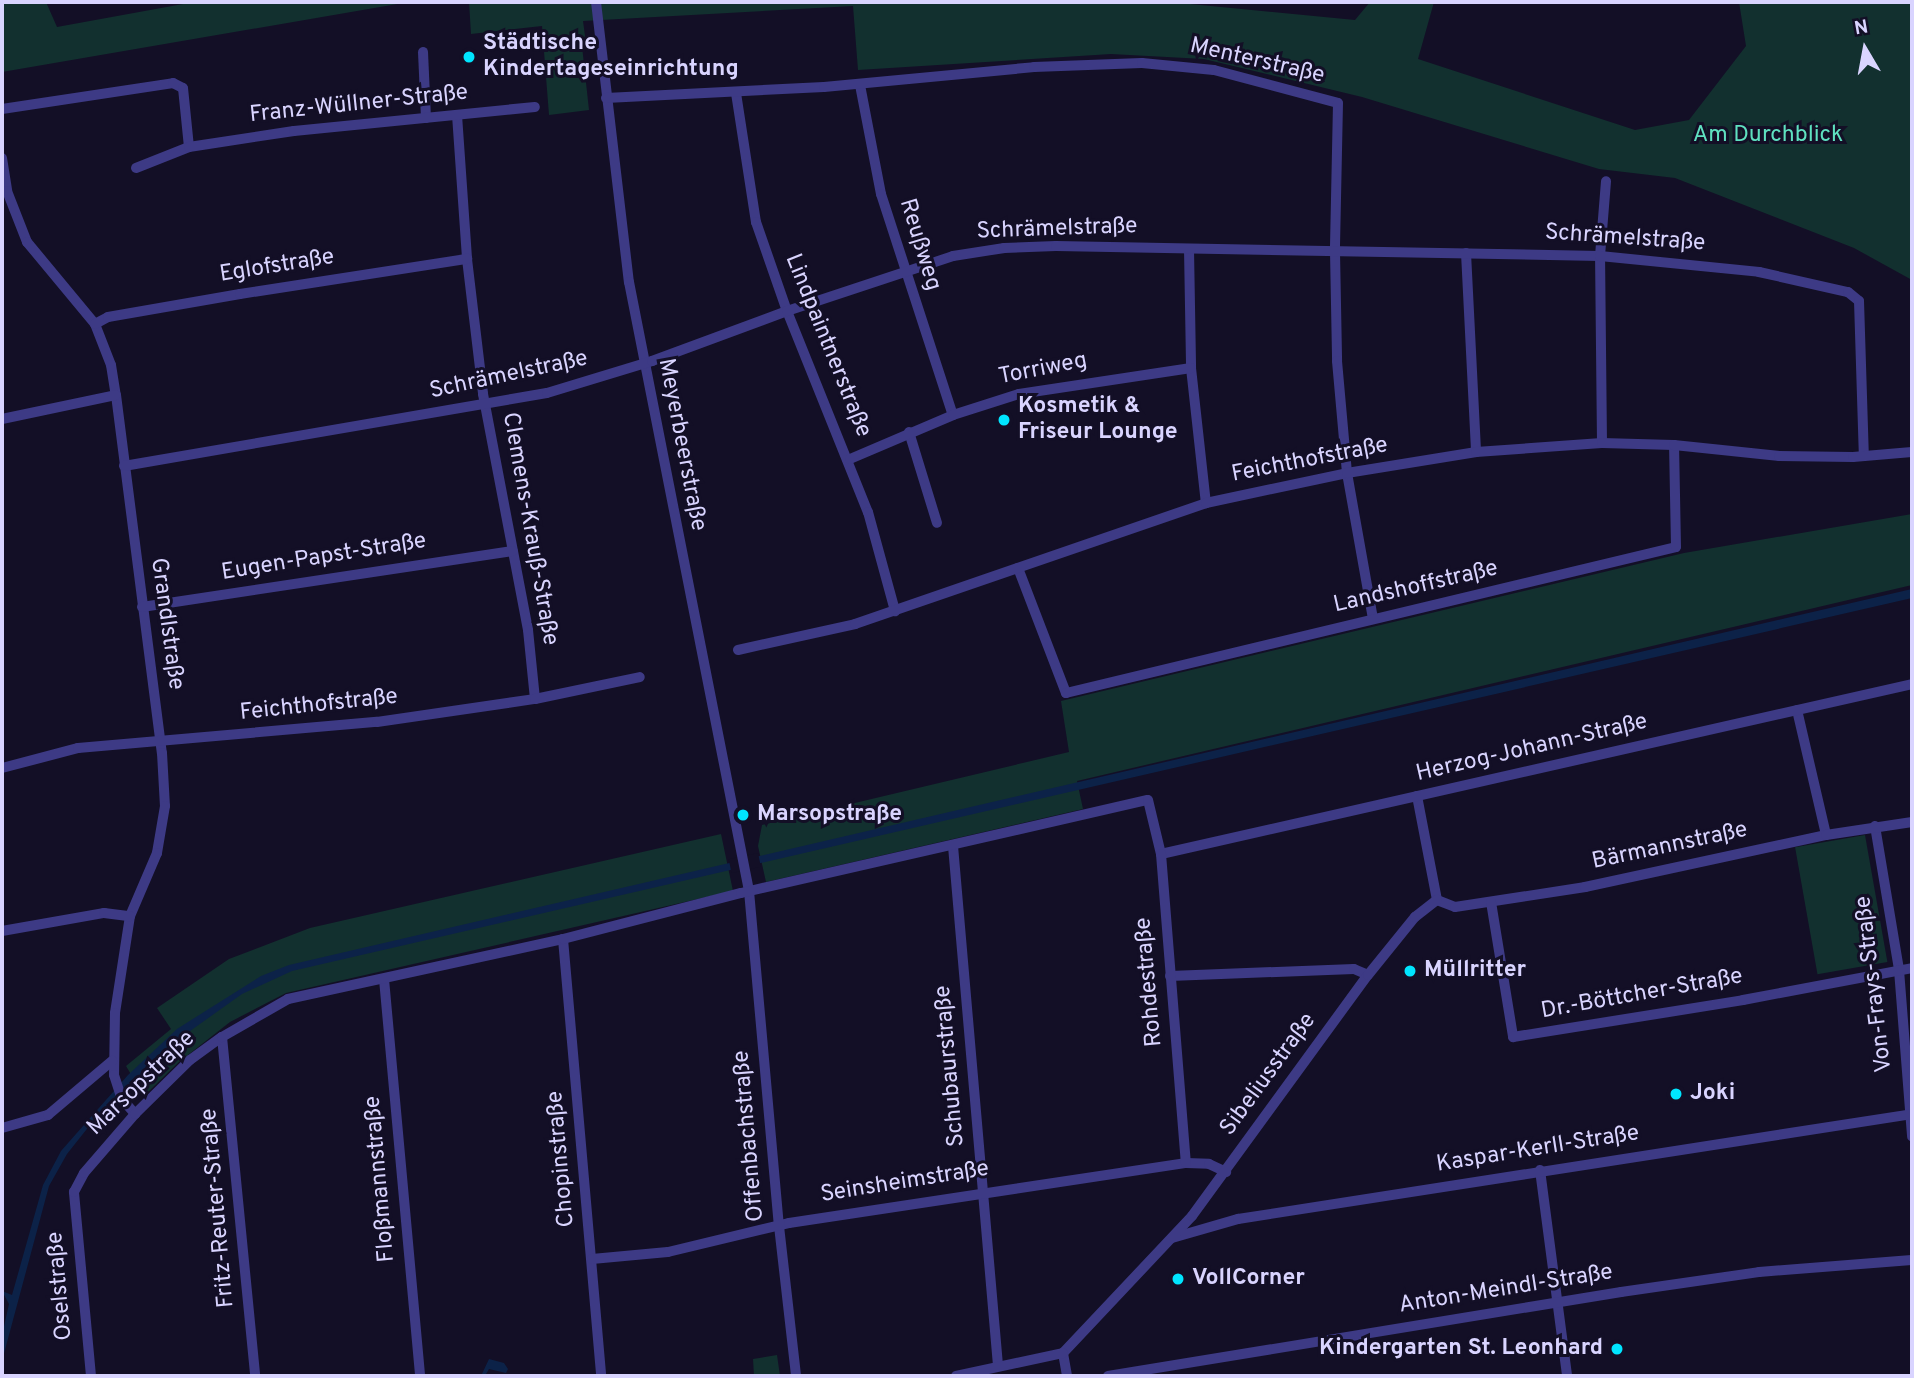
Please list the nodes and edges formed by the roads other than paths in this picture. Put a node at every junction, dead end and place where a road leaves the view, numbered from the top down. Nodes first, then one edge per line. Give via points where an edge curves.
1 (596, 2) edge
2 (423, 52) dead end
3 (860, 85) junction
4 (736, 93) junction
5 (606, 98) junction
6 (535, 107) dead end
7 (2, 109) edge
8 (457, 116) junction
9 (426, 118) junction
10 (189, 146) junction
11 (2, 158) edge
12 (136, 168) dead end
13 (1606, 181) dead end
14 (1189, 249) junction
15 (1335, 252) junction
16 (1466, 253) junction
17 (1600, 256) junction
18 (467, 259) junction
19 (904, 271) junction
20 (787, 311) junction
21 (95, 324) junction
22 (643, 364) junction
23 (1191, 368) junction
24 (116, 395) junction
25 (485, 405) junction
26 (953, 415) junction
27 (2, 419) edge
28 (909, 432) junction
29 (1602, 443) junction
30 (1674, 445) junction
31 (1476, 452) junction
32 (1912, 452) edge
33 (1864, 456) junction
34 (850, 459) junction
35 (124, 466) junction
36 (1348, 473) junction
37 (1206, 503) junction
38 (937, 523) dead end
39 (513, 551) junction
40 (1018, 568) junction
41 (142, 607) junction
42 (895, 611) junction
43 (1373, 620) junction
44 (738, 650) dead end
45 (640, 677) dead end
46 (1912, 684) edge
47 (535, 699) junction
48 (1797, 710) junction
49 (160, 741) junction
50 (2, 768) edge
51 (1417, 796) junction
52 (1148, 800) joint
53 (1912, 822) edge
54 (1875, 826) junction
55 (1826, 835) junction
56 (953, 846) junction
57 (1161, 854) junction
58 (749, 891) junction
59 (1437, 900) junction
60 (1491, 902) junction
61 (130, 916) junction
62 (2, 931) edge
63 (563, 939) junction
64 (1912, 968) edge
65 (1899, 970) junction
66 (1368, 975) junction
67 (1170, 976) junction
68 (384, 979) junction
69 (222, 1037) junction
70 (112, 1061) junction
71 (135, 1114) junction
72 (1912, 1114) edge
73 (2, 1128) edge
74 (1912, 1136) edge
75 (1186, 1163) junction
76 (1540, 1170) junction
77 (1226, 1172) junction
78 (983, 1191) junction
79 (74, 1192) joint
80 (779, 1226) junction
81 (1172, 1238) junction
82 (592, 1259) junction
83 (1912, 1260) edge
84 (1559, 1304) junction
85 (1063, 1353) junction
86 (998, 1366) junction
87 (90, 1376) edge
88 (255, 1376) edge
89 (420, 1376) edge
90 (601, 1376) edge
91 (796, 1376) edge
92 (956, 1376) edge
93 (1067, 1376) edge
94 (1108, 1376) edge
95 (1567, 1376) edge

1 - 5 street, Meyerbeerstraße
2 - 9 street
3 - 4 street, Menterstraße
3 - 15 street, Menterstraße via 1034,67 1142,63 1214,70 1338,103
3 - 19 street, Reußweg via 881,194
4 - 5 street, Menterstraße
4 - 20 street, Lindpaintnerstraße via 757,222
5 - 22 street, Meyerbeerstraße via 618,211
6 - 8 street, Franz-Wüllner-Straße
7 - 10 street via 173,83 183,88
8 - 9 street, Franz-Wüllner-Straße
8 - 18 street, Clemens-Krauß-Straße
9 - 10 street, Franz-Wüllner-Straße
10 - 12 street, Franz-Wüllner-Straße
11 - 21 street, Grandlstraße via 7,191 27,242
13 - 17 street
14 - 15 street, Schrämelstraße
14 - 19 street, Schrämelstraße via 1003,248
14 - 23 street
15 - 16 street, Schrämelstraße
15 - 36 street, Menterstraße via 1337,361
16 - 17 street, Schrämelstraße
16 - 31 street
17 - 29 street
17 - 33 street, Schrämelstraße via 1743,270 1848,292 1859,302
18 - 21 street, Eglofstraße via 214,298 108,317
18 - 25 street, Clemens-Krauß-Straße
19 - 20 street, Schrämelstraße
19 - 26 street, Reußweg
20 - 22 street, Schrämelstraße
20 - 34 street, Lindpaintnerstraße
21 - 24 street, Grandlstraße via 111,365
22 - 25 street, Schrämelstraße via 547,393
22 - 58 street, Meyerbeerstraße
23 - 26 street, Torriweg via 1018,394
23 - 37 street
24 - 27 street
24 - 35 street, Grandlstraße
25 - 35 street, Schrämelstraße
25 - 39 street, Clemens-Krauß-Straße
26 - 28 street, Torriweg
28 - 34 street, Torriweg
28 - 38 street
29 - 30 street, Feichthofstraße
29 - 31 street, Feichthofstraße
30 - 33 street, Feichthofstraße via 1779,456
30 - 43 street, Landshoffstraße via 1676,547
31 - 36 street, Feichthofstraße
32 - 33 street, Feichthofstraße
34 - 42 street, Lindpaintnerstraße
35 - 41 street, Grandlstraße
36 - 37 street, Feichthofstraße
36 - 43 street, Menterstraße
37 - 40 street, Feichthofstraße
39 - 41 street, Eugen-Papst-Straße
39 - 47 street, Clemens-Krauß-Straße
40 - 42 street, Feichthofstraße
40 - 43 street, Landshoffstraße via 1066,693
41 - 49 street, Grandlstraße
42 - 44 street, Feichthofstraße
45 - 47 street, Feichthofstraße
46 - 48 street, Herzog-Johann-Straße
47 - 49 street, Feichthofstraße via 377,722
48 - 51 street, Herzog-Johann-Straße
48 - 55 street
49 - 50 street, Feichthofstraße via 79,748
49 - 61 street, Grandlstraße via 165,806 157,853
51 - 57 street, Herzog-Johann-Straße
51 - 59 street
52 - 56 street, Marsopstraße
52 - 57 street, Rohdestraße
53 - 54 street, Bärmannstraße
54 - 55 street, Bärmannstraße
54 - 65 street, Von-Frays-Straße
55 - 60 street, Bärmannstraße via 1586,887
56 - 58 street, Marsopstraße
56 - 78 street, Schubaurstraße
57 - 67 street, Rohdestraße
58 - 63 street, Marsopstraße
58 - 80 street, Offenbachstraße
59 - 60 street, Bärmannstraße via 1455,907
59 - 66 street, Sibeliusstraße via 1415,917
60 - 65 street, Dr.-Böttcher-Straße via 1513,1037
61 - 62 street via 104,913
61 - 70 street, Grandlstraße
63 - 68 street, Marsopstraße
63 - 82 street, Chopinstraße
64 - 65 street, Dr.-Böttcher-Straße
65 - 72 street, Von-Frays-Straße
66 - 67 street via 1354,969
66 - 77 street, Sibeliusstraße
67 - 75 street, Rohdestraße
68 - 69 street, Marsopstraße via 288,999
68 - 89 street, Floßmannstraße
69 - 71 street, Marsopstraße via 190,1060
69 - 88 street, Fritz-Reuter-Straße
70 - 71 street, Grandlstraße via 122,1099
70 - 73 street via 48,1115
71 - 79 street, Marsopstraße via 83,1173
72 - 74 street, Von-Frays-Straße
72 - 76 street, Kaspar-Kerll-Straße
75 - 77 street, Seinsheimstraße via 1209,1164
75 - 78 street, Seinsheimstraße
76 - 81 street, Kaspar-Kerll-Straße via 1238,1219
76 - 84 street
77 - 81 street, Sibeliusstraße
78 - 80 street, Seinsheimstraße
78 - 86 street, Schubaurstraße
79 - 87 street, Oselstraße
80 - 82 street, Seinsheimstraße via 668,1252
80 - 91 street, Offenbachstraße
81 - 85 street, Sibeliusstraße
82 - 90 street, Chopinstraße
83 - 84 street, Anton-Meindl-Straße via 1759,1272
84 - 94 street, Anton-Meindl-Straße
84 - 95 street
85 - 86 street
85 - 93 street
86 - 92 street

